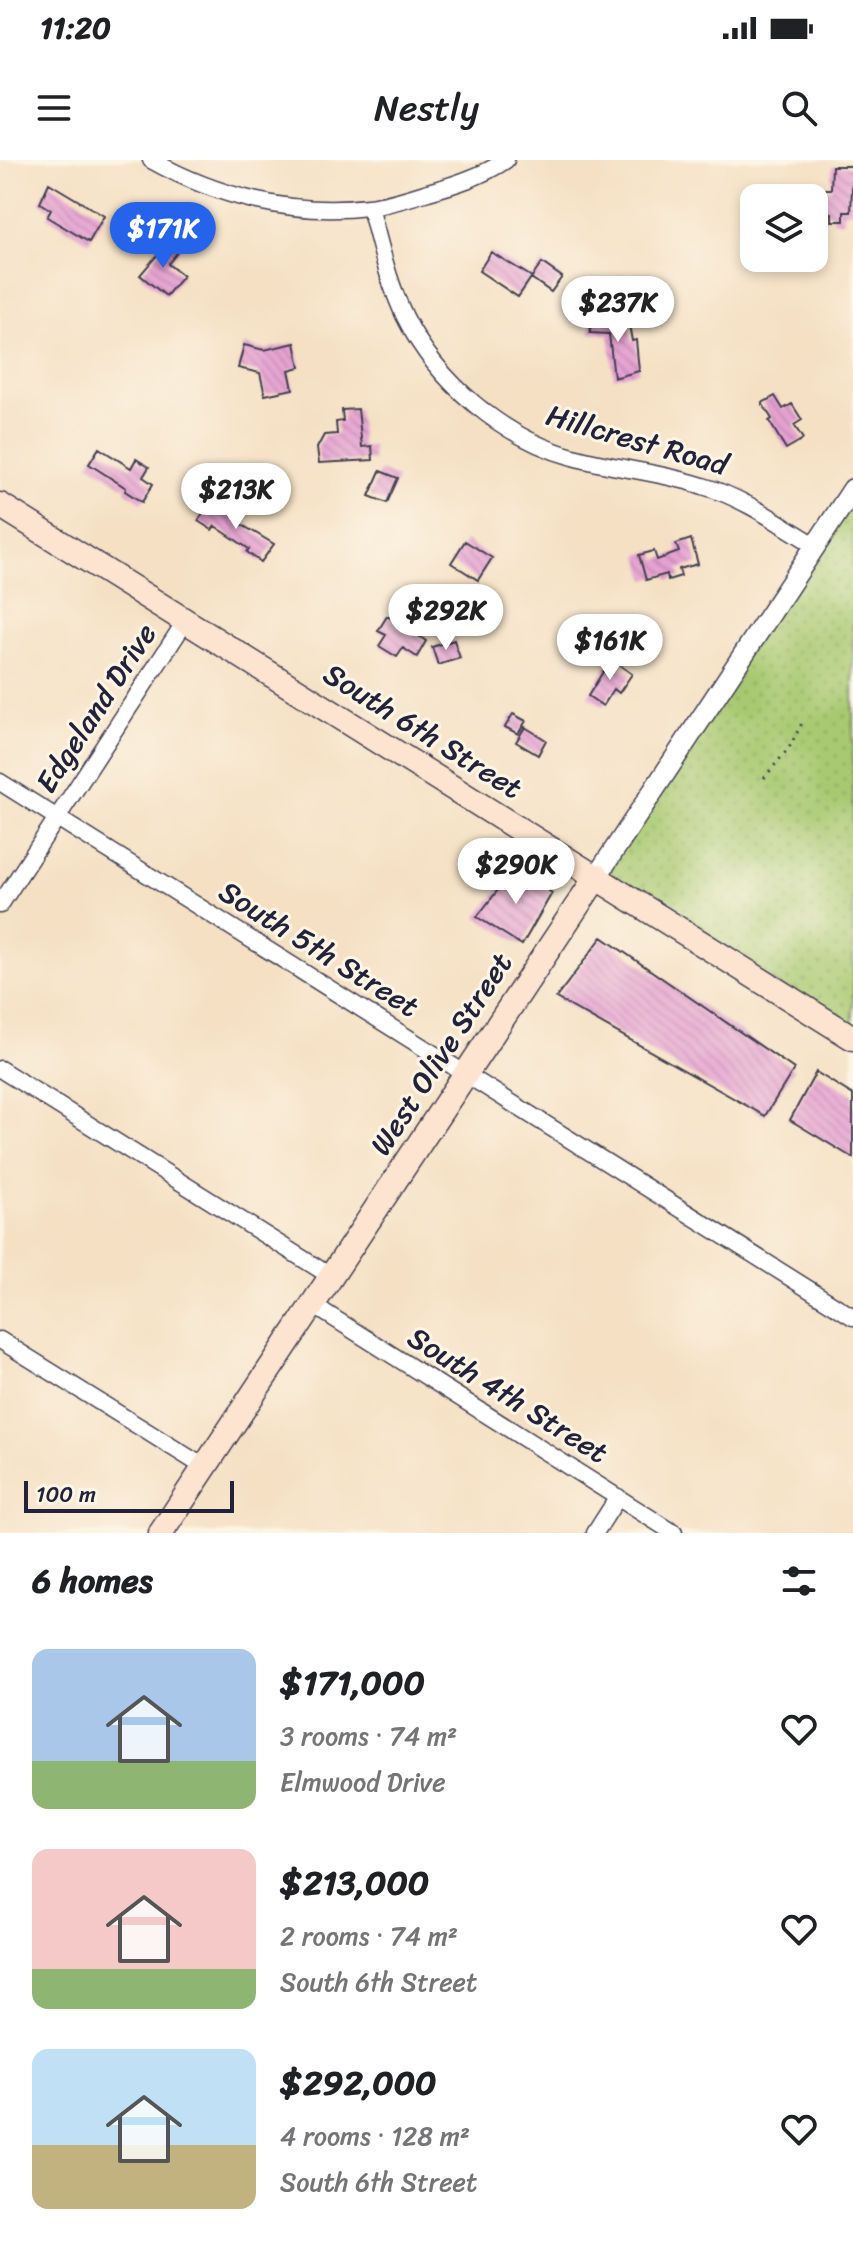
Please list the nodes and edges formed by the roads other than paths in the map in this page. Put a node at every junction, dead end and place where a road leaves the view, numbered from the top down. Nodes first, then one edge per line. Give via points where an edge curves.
1 (151, 160) edge
2 (506, 160) edge
3 (370, 207) junction
4 (853, 489) edge
5 (0, 505) edge
6 (815, 545) junction
7 (185, 622) junction
8 (0, 782) edge
9 (58, 818) junction
10 (597, 876) junction
11 (0, 905) edge
12 (853, 1038) edge
13 (0, 1069) edge
14 (466, 1074) junction
15 (332, 1277) junction
16 (313, 1305) junction
17 (853, 1317) edge
18 (0, 1340) edge
19 (204, 1467) junction
20 (618, 1497) junction
21 (161, 1533) edge
22 (595, 1533) edge
23 (674, 1533) edge

1 - 3 street via 202,186 244,199 316,209
2 - 3 street via 444,188
3 - 6 street, Hillcrest Road via 388,276 416,336 442,372 489,415 571,457 730,495
4 - 6 street, West Olive Street
5 - 7 main road, South 6th Street
6 - 10 street, West Olive Street
7 - 9 street, Edgeland Drive
7 - 10 main road, South 6th Street
8 - 9 street, South 5th Street
9 - 11 street, Edgeland Drive
9 - 14 street, South 5th Street
10 - 12 main road, South 6th Street
10 - 14 main road, West Olive Street
13 - 15 street
14 - 15 main road, West Olive Street
14 - 17 street, South 5th Street
15 - 16 main road, West Olive Street
16 - 19 main road, West Olive Street
16 - 20 street, South 4th Street
18 - 19 street
19 - 21 main road, West Olive Street
20 - 22 street
20 - 23 street, South 4th Street

